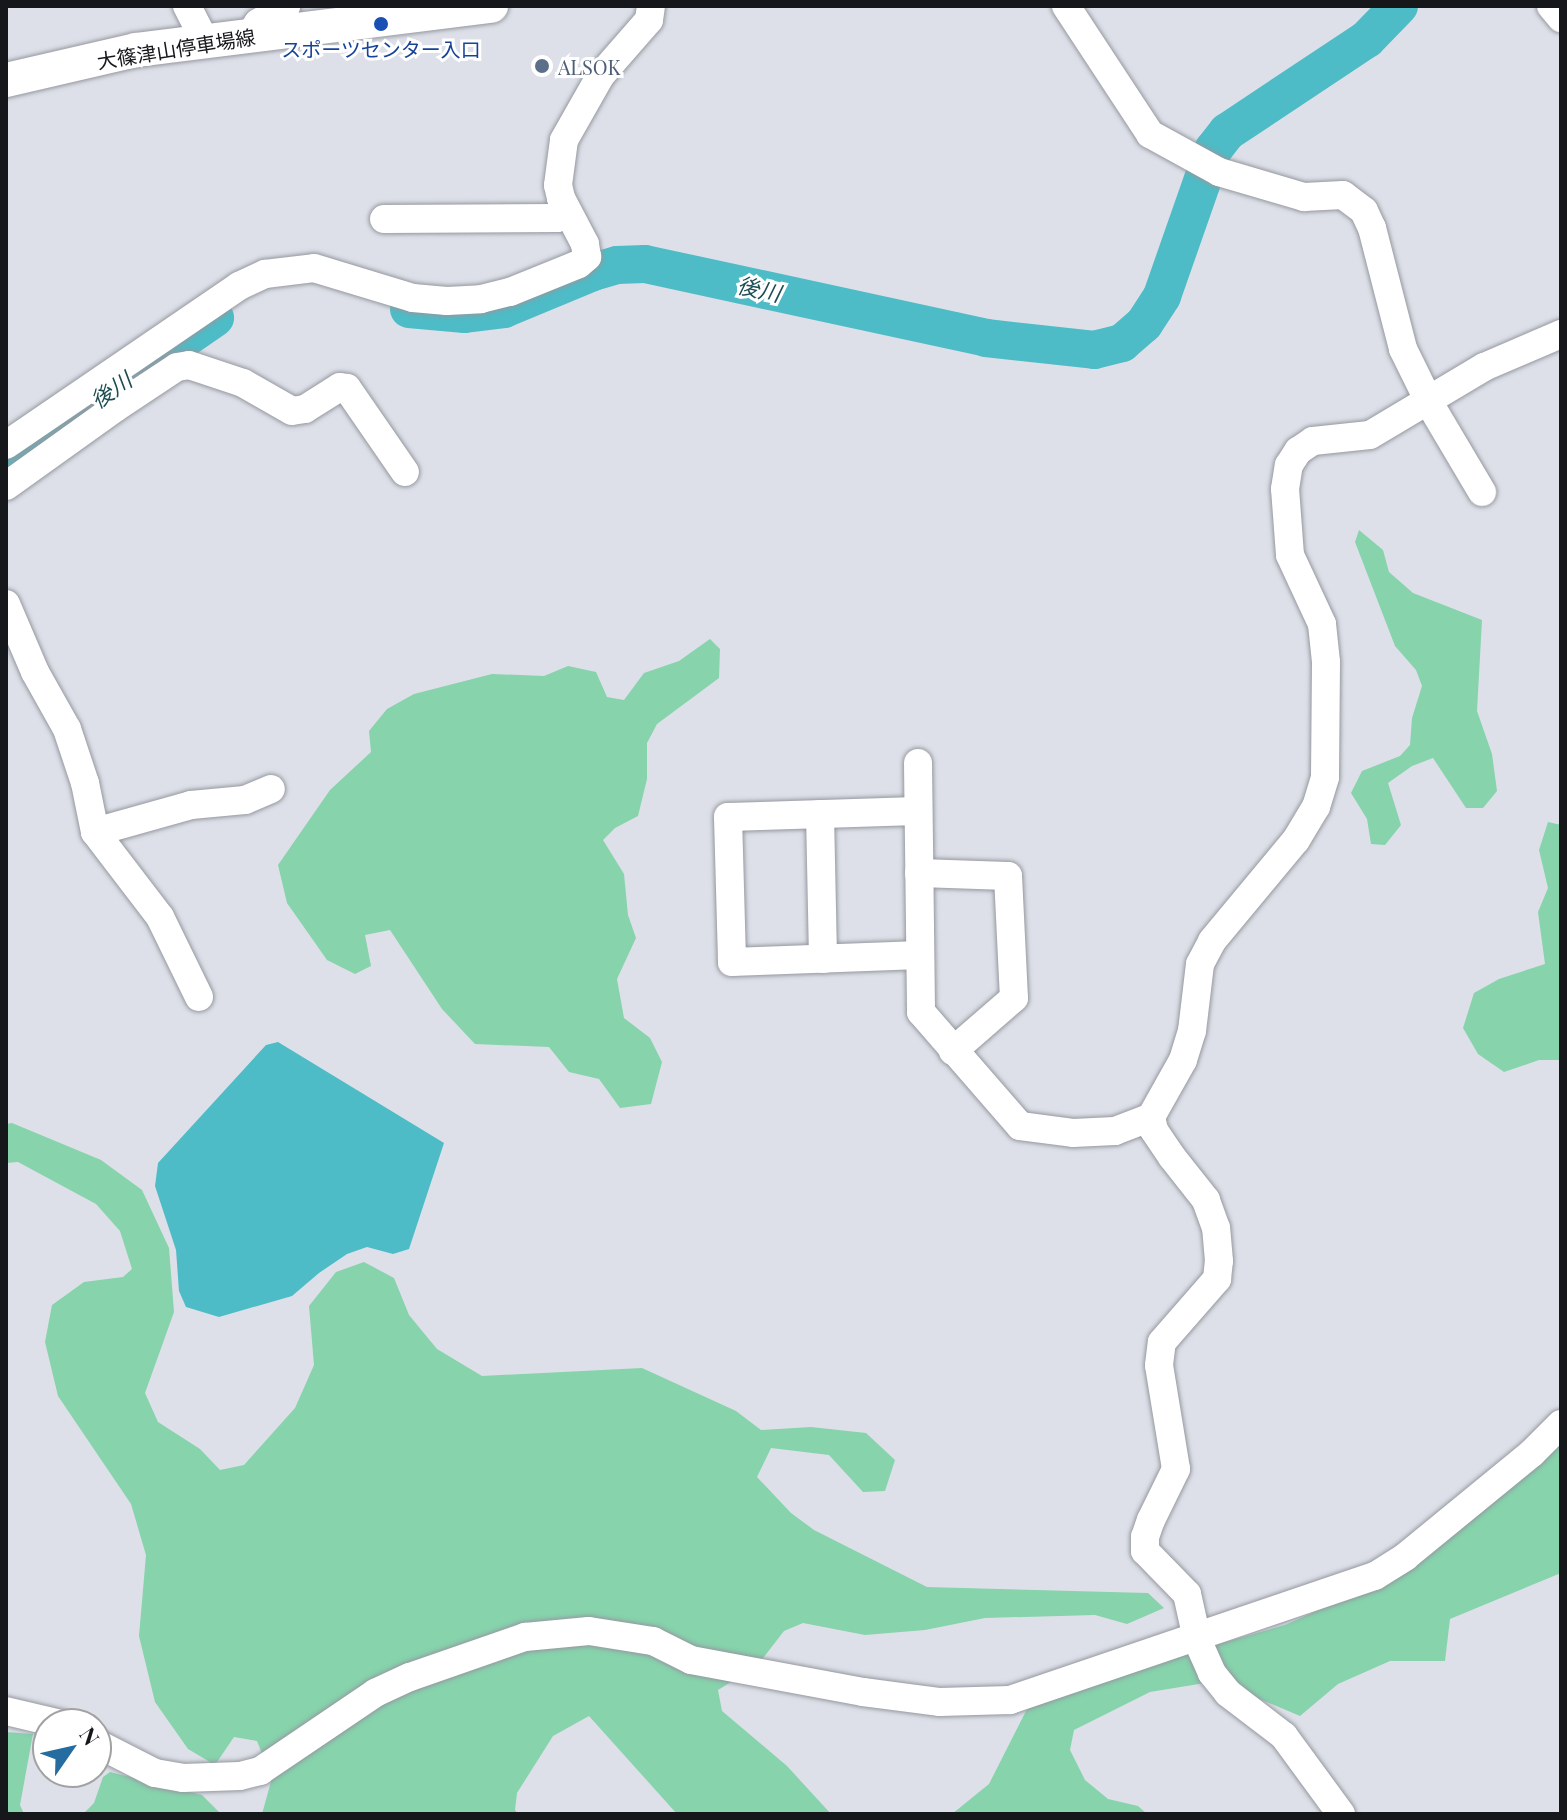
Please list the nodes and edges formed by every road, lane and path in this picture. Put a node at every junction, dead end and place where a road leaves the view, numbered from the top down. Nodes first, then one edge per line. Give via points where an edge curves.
1 (187, 6) edge
2 (286, 6) edge
3 (491, 6) edge
4 (651, 6) edge
5 (1066, 6) edge
6 (1551, 6) edge
7 (1561, 18) edge
8 (249, 36) junction
9 (205, 41) junction
10 (6, 80) edge
11 (568, 213) junction
12 (384, 219) dead end
13 (1561, 334) edge
14 (1430, 399) junction
15 (6, 445) edge
16 (405, 472) dead end
17 (6, 486) edge
18 (1482, 492) dead end
19 (6, 604) edge
20 (918, 763) dead end
21 (271, 789) dead end
22 (918, 811) junction
23 (820, 814) junction
24 (95, 832) junction
25 (919, 873) junction
26 (920, 955) junction
27 (823, 959) junction
28 (199, 997) dead end
29 (953, 1051) junction
30 (1151, 1117) junction
31 (1561, 1424) edge
32 (1197, 1639) junction
33 (6, 1711) edge
34 (32, 1717) edge
35 (112, 1751) edge
36 (1341, 1814) edge

1 - 9 street
2 - 8 street via 258,23
3 - 8 main road, 大篠津山停車場線
4 - 11 street via 649,20 601,75 564,140 558,185
5 - 14 street via 1150,134 1208,166 1304,197 1343,195 1353,200 1372,228 1403,349
6 - 7 street
8 - 9 main road, 大篠津山停車場線
9 - 10 main road, 大篠津山停車場線 via 136,50
11 - 12 street via 557,218
11 - 15 street via 587,257 523,287 481,299 413,298 314,268 249,280
13 - 14 street via 1484,367
14 - 18 street
14 - 30 street via 1370,435 1313,441 1289,465 1285,489 1290,555 1322,624 1325,777 1316,807 1296,840 1212,941 1200,964 1183,1060
16 - 17 street via 347,388 292,411 243,383 189,365 177,367
19 - 24 street via 67,729
20 - 22 street
21 - 24 street via 245,800 191,805
22 - 23 street
22 - 25 street
23 - 27 street
23 - 27 street via 728,817 732,962
24 - 28 street via 160,917
25 - 26 street
25 - 29 street via 1008,876 1014,998
26 - 27 street
26 - 29 street via 921,1012
29 - 30 street via 1020,1126 1073,1133 1115,1131
30 - 32 street via 1154,1130 1206,1200 1219,1261 1217,1279 1162,1342 1159,1365 1176,1469 1145,1537 1150,1560 1187,1594
31 - 32 street via 1405,1557 1375,1576
32 - 35 street via 1010,1700 940,1702 691,1660 653,1641 589,1631 525,1637 375,1693 268,1766 240,1776 183,1778 155,1773
32 - 36 street via 1228,1693 1284,1736
33 - 34 street

